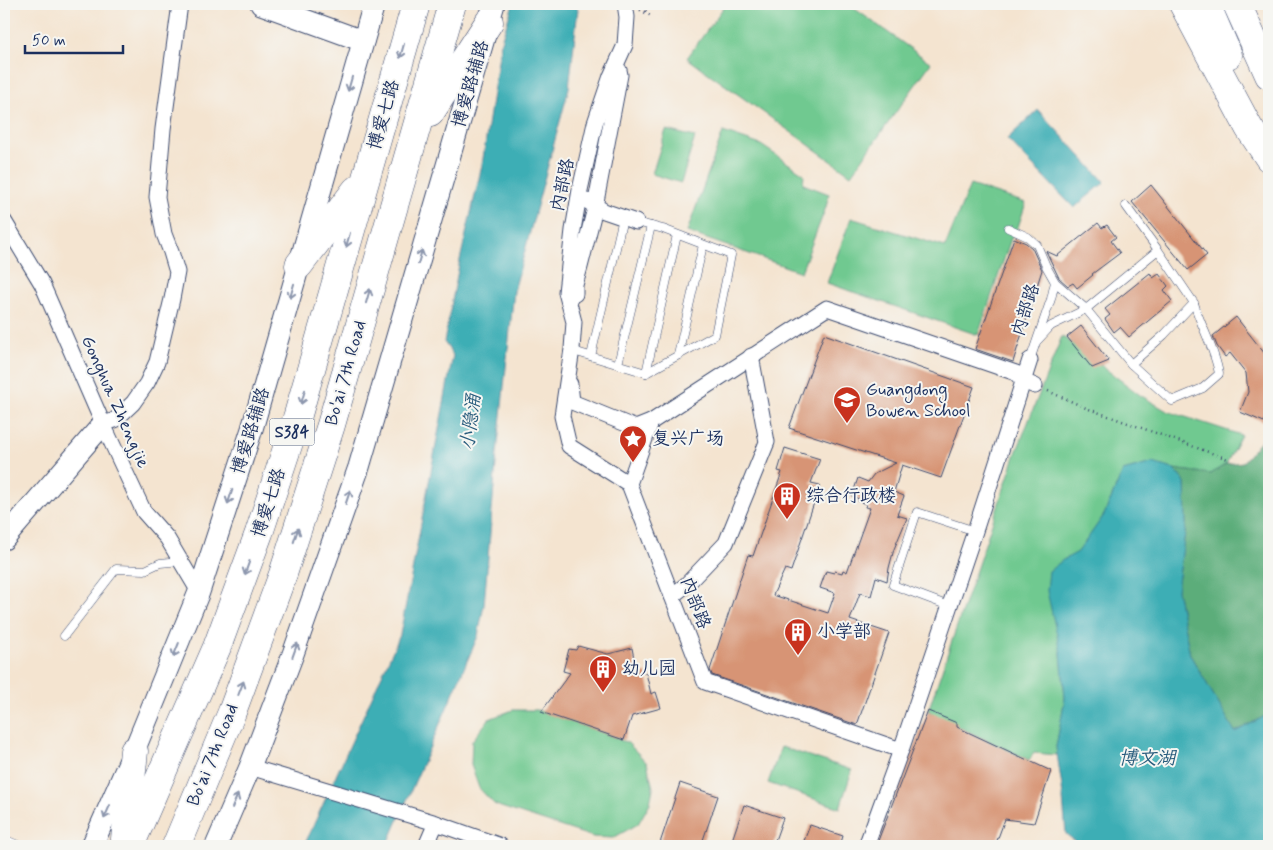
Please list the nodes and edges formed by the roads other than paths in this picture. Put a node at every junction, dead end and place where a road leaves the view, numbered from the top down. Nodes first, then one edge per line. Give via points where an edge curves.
1 (180, 4) edge
2 (262, 4) edge
3 (374, 4) edge
4 (416, 4) edge
5 (452, 4) edge
6 (625, 4) edge
7 (1183, 4) edge
8 (1206, 4) edge
9 (1237, 4) edge
10 (492, 13) edge
11 (363, 41) junction
12 (619, 60) junction
13 (1269, 75) edge
14 (414, 138) junction
15 (1269, 138) edge
16 (1269, 158) edge
17 (366, 177) junction
18 (579, 196) junction
19 (595, 206) junction
20 (1126, 206) dead end
21 (4, 221) edge
22 (637, 222) junction
23 (1008, 228) dead end
24 (677, 235) junction
25 (703, 245) junction
26 (1158, 250) junction
27 (299, 264) junction
28 (1054, 282) junction
29 (1194, 303) junction
30 (1086, 309) junction
31 (574, 322) junction
32 (1036, 341) junction
33 (572, 349) junction
34 (678, 355) junction
35 (591, 356) junction
36 (751, 356) junction
37 (1030, 360) joint
38 (618, 364) junction
39 (1131, 364) junction
40 (568, 369) junction
41 (646, 373) junction
42 (1029, 383) junction
43 (651, 422) junction
44 (102, 424) junction
45 (629, 484) junction
46 (975, 530) junction
47 (4, 539) edge
48 (181, 561) junction
49 (199, 592) junction
50 (672, 596) junction
51 (949, 606) junction
52 (64, 636) dead end
53 (901, 750) junction
54 (134, 751) junction
55 (250, 767) junction
56 (431, 822) junction
57 (4, 839) edge
58 (20, 846) edge
59 (92, 846) edge
60 (124, 846) edge
61 (130, 846) edge
62 (176, 846) edge
63 (216, 846) edge
64 (426, 846) edge
65 (501, 846) edge
66 (866, 846) edge

1 - 44 street via 157,197 176,272 172,300 157,362 147,384 115,420
2 - 11 street
3 - 11 street, 博爱路辅路
4 -> 17 highway, 博爱七路 / S384
5 - 14 highway, Bo'ai 7th Road / S384
6 - 12 street, 内部路 via 625,45
7 - 16 highway via 1249,128
8 - 15 highway
9 - 13 highway
10 - 14 highway
55 -> 10 street, 博爱路辅路 via 294,654 359,467
11 -> 27 street, 博爱路辅路
12 - 18 street, 内部路 via 595,122
12 - 19 street, 内部路 via 620,76
62 -> 14 highway, Bo'ai 7th Road / S384 via 232,712 283,574 331,425
17 - 27 highway
17 -> 61 highway, 博爱七路 / S384 via 297,418 259,533 217,647
18 - 19 street
18 - 31 street, 内部路 via 566,287
19 - 22 street
19 - 31 street, 内部路 via 575,285
20 - 26 lane, 内部路
21 - 44 street, Gonghua Zhengjie via 42,284
22 - 24 lane
22 - 35 lane
22 - 38 lane
23 - 28 lane via 1037,245
24 - 25 lane
24 - 41 lane
25 - 34 lane
25 - 34 lane via 731,255 714,335
26 - 29 lane, 内部路
26 - 30 lane
27 -> 49 street, 博爱路辅路 via 252,429
28 - 30 lane, 内部路
28 - 32 lane, 内部路
29 - 39 lane
29 - 39 lane, 内部路 via 1220,374 1203,388 1172,401
30 - 32 lane via 1051,326
30 - 39 lane, 内部路
31 - 33 street, 内部路
32 - 37 lane, 内部路
33 - 35 lane
33 - 40 street, 内部路
34 - 41 lane
35 - 38 lane
36 - 42 street, 内部路 via 827,308 1016,373
36 - 43 street, 内部路
36 - 50 street via 767,442 726,543
37 - 42 street
38 - 41 lane
40 - 43 street, 内部路 via 572,402 636,428
40 - 45 street, 内部路 via 562,416 569,446
42 - 46 street
43 - 45 street
44 - 47 street
44 - 48 street, Gonghua Zhengjie via 144,512 167,538
45 - 50 street, 内部路
46 - 51 street
46 - 51 lane via 917,512 893,585
48 - 49 street, Gonghua Zhengjie
48 - 52 lane via 160,563 145,570 116,569
49 -> 54 street, 博爱路辅路
50 - 53 street, 内部路 via 705,682
51 - 53 street
53 - 66 street
54 -> 59 street, 博爱路辅路
54 - 60 highway
55 - 56 street
63 -> 55 street, 博爱路辅路
56 - 64 street
56 - 65 street
57 - 58 lane

